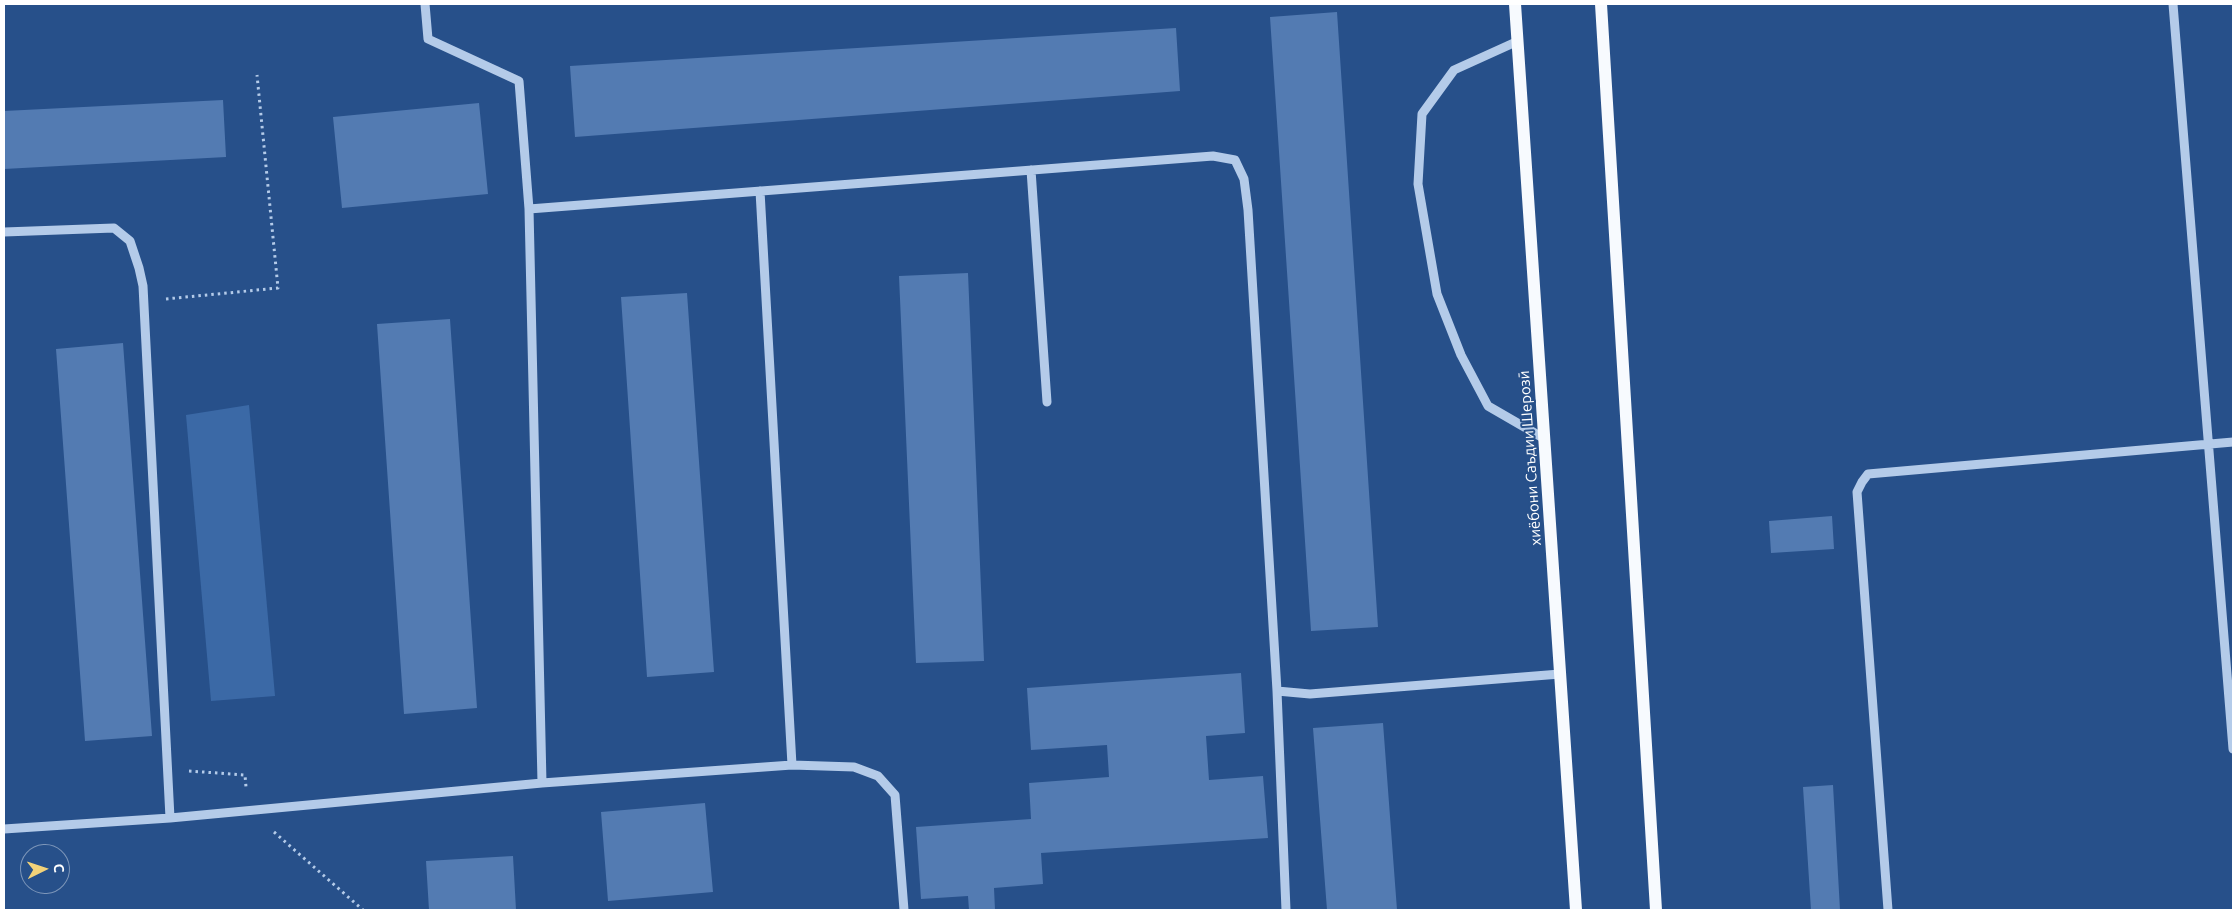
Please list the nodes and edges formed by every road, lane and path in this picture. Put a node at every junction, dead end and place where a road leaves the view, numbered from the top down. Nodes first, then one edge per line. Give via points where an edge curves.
1 (425, 4) edge
2 (1516, 4) edge
3 (1601, 4) edge
4 (2173, 4) edge
5 (1518, 41) junction
6 (257, 75) dead end
7 (1031, 170) junction
8 (760, 191) junction
9 (529, 209) junction
10 (4, 232) edge
11 (157, 300) dead end
12 (1047, 402) dead end
13 (1545, 439) junction
14 (2233, 442) edge
15 (2207, 444) junction
16 (1560, 674) junction
17 (1277, 692) junction
18 (2233, 749) edge
19 (792, 765) junction
20 (187, 771) dead end
21 (542, 783) junction
22 (248, 809) junction
23 (170, 818) junction
24 (4, 830) edge
25 (363, 910) edge
26 (904, 910) edge
27 (1286, 910) edge
28 (1576, 910) edge
29 (1656, 910) edge
30 (1888, 910) edge

1 - 9 lane via 428,39 520,81
2 - 5 main road, хиёбони Саъдии Шерозӣ
3 - 29 main road
4 - 15 lane
5 - 13 main road, хиёбони Саъдии Шерозӣ
5 - 13 lane via 1454,70 1422,114 1418,184 1437,294 1460,355 1488,406
6 - 11 path via 278,288
7 - 8 lane
7 - 12 lane
7 - 17 lane via 1213,156 1235,160 1244,179
8 - 9 lane
8 - 19 lane
9 - 21 lane
10 - 23 lane via 114,228 130,241 139,268 143,286
13 - 16 main road, хиёбони Саъдии Шерозӣ
14 - 15 lane
15 - 18 lane
15 - 30 lane via 1868,474 1862,482 1857,492
16 - 17 lane via 1310,694
16 - 28 main road, хиёбони Саъдии Шерозӣ
17 - 27 lane
19 - 21 lane
19 - 26 lane via 854,767 878,776 895,795
20 - 22 path via 245,775
21 - 22 lane
22 - 23 lane
22 - 25 path
23 - 24 lane

